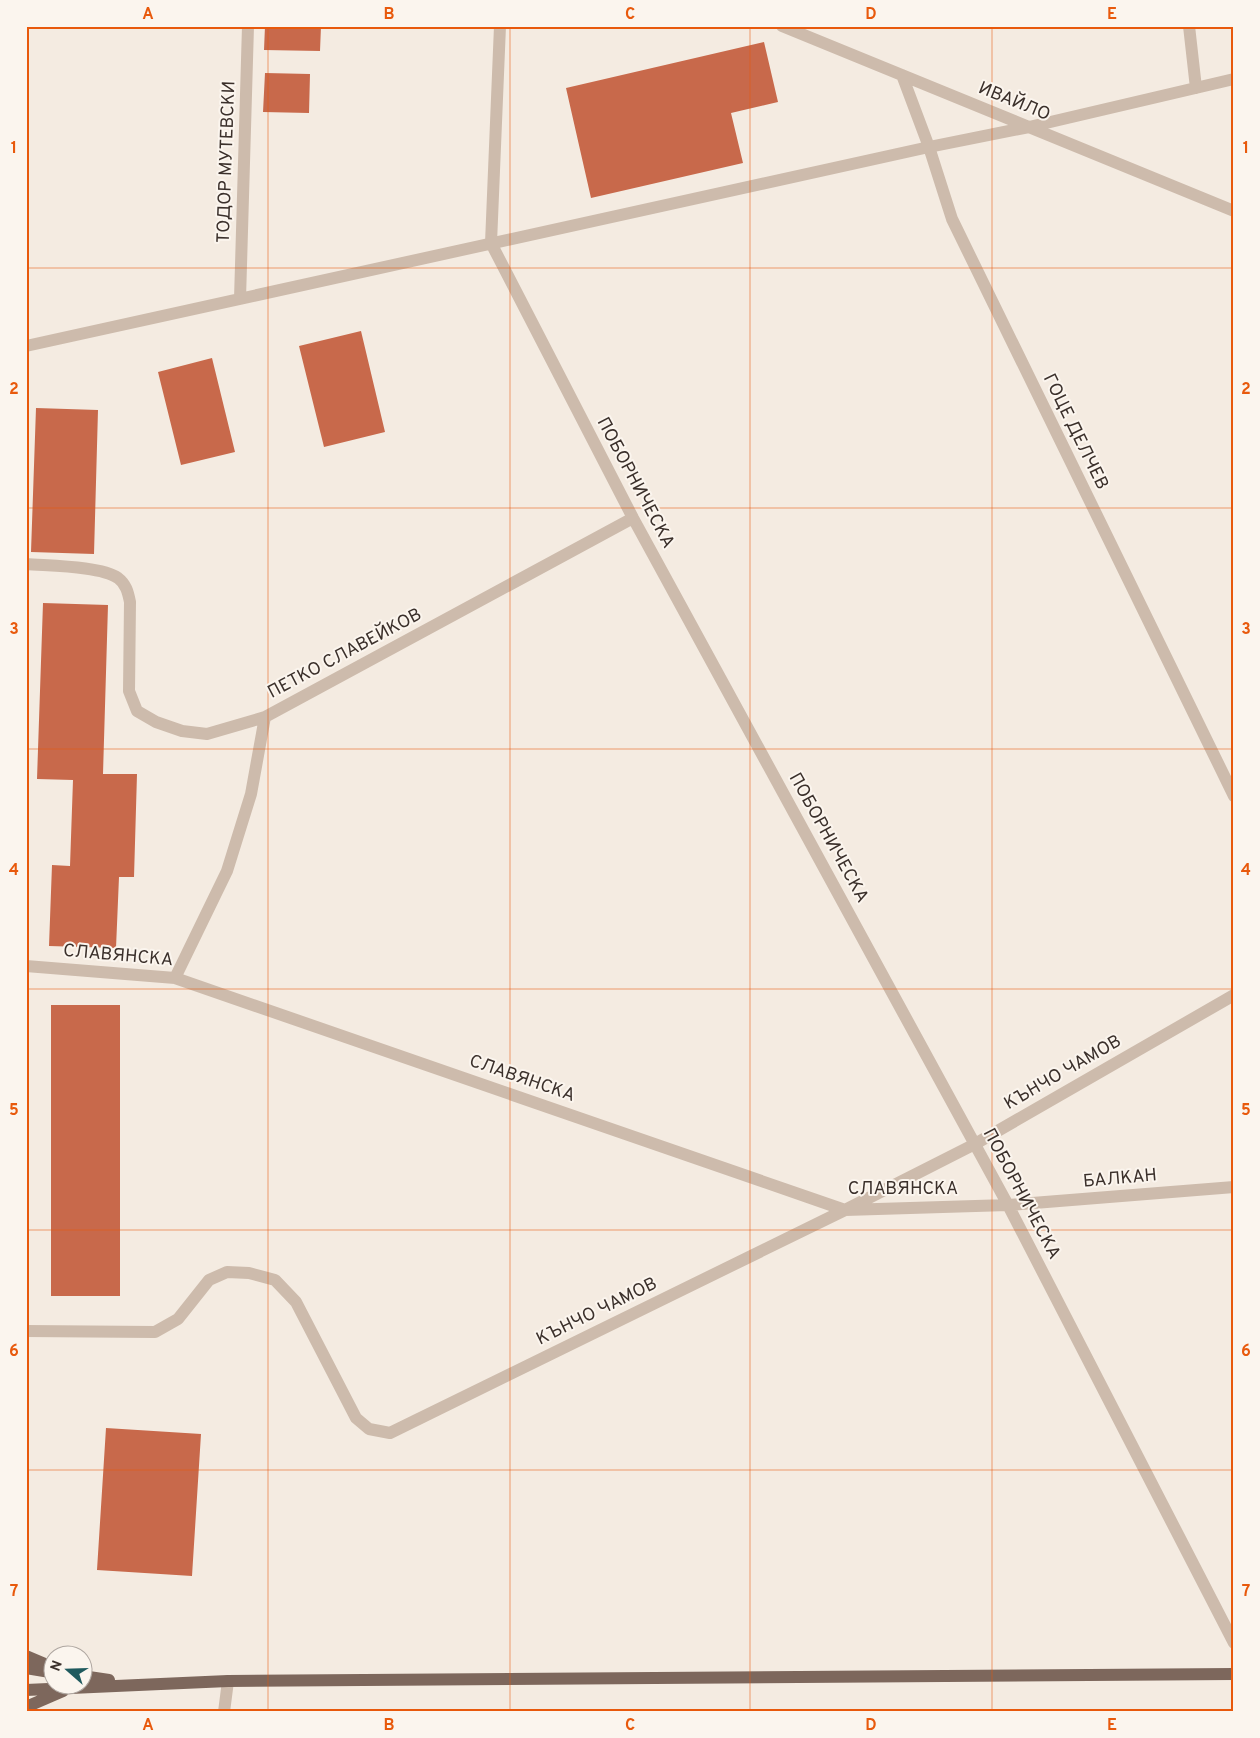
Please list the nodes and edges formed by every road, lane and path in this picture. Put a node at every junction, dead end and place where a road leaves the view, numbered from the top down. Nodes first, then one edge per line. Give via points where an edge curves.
1 (248, 26) edge
2 (500, 26) edge
3 (782, 26) edge
4 (1188, 26) edge
5 (1234, 70) edge
6 (902, 75) junction
7 (1228, 81) edge
8 (1196, 88) junction
9 (1029, 127) junction
10 (929, 147) junction
11 (1234, 210) edge
12 (491, 243) junction
13 (240, 299) junction
14 (26, 346) edge
15 (633, 518) junction
16 (26, 564) edge
17 (265, 717) junction
18 (1234, 796) edge
19 (26, 966) edge
20 (175, 978) junction
21 (1234, 994) edge
22 (975, 1144) junction
23 (1234, 1187) edge
24 (1008, 1205) junction
25 (845, 1210) junction
26 (26, 1331) edge
27 (1234, 1643) edge
28 (26, 1656) edge
29 (42, 1663) edge
30 (26, 1668) edge
31 (42, 1670) edge
32 (1234, 1674) edge
33 (92, 1677) edge
34 (228, 1681) junction
35 (139, 1684) junction
36 (92, 1687) edge
37 (42, 1689) edge
38 (26, 1690) edge
39 (53, 1696) edge
40 (26, 1708) edge
41 (224, 1712) edge

1 - 13 street, ТОДОР МУТЕВСКИ
2 - 12 street, ПОБОРНИЧЕСКА
3 - 6 street, ИВАЙЛО
4 - 8 street
5 - 7 street
6 - 9 street, ИВАЙЛО
6 - 10 street, ГОЦЕ ДЕЛЧЕВ
7 - 8 street
8 - 9 street
9 - 10 street
9 - 11 street, ИВАЙЛО
10 - 12 street
10 - 18 street, ГОЦЕ ДЕЛЧЕВ via 952,219
12 - 13 street
12 - 15 street, ПОБОРНИЧЕСКА
13 - 14 street
15 - 17 street, ПЕТКО СЛАВЕЙКОВ
15 - 22 street, ПОБОРНИЧЕСКА
16 - 17 street via 103,571 118,578 127,588 130,602 129,691 137,710 156,722 182,731 207,734
17 - 20 street, ПЕТКО СЛАВЕЙКОВ via 251,794 227,870
19 - 20 street, СЛАВЯНСКА
20 - 25 street, СЛАВЯНСКА
21 - 22 street, КЪНЧО ЧАМОВ
22 - 24 street, ПОБОРНИЧЕСКА
22 - 25 street, КЪНЧО ЧАМОВ
23 - 24 street, БАЛКАН
24 - 25 street, СЛАВЯНСКА
24 - 27 street, ПОБОРНИЧЕСКА
25 - 26 street, КЪНЧО ЧАМОВ via 390,1433 369,1429 356,1418 296,1302 275,1280 249,1273 227,1272 209,1280 178,1319 156,1332
28 - 29 main road
30 - 31 main road
32 - 34 main road
33 - 35 main road
34 - 35 main road
34 - 41 street
35 - 36 main road
37 - 38 main road
39 - 40 main road

